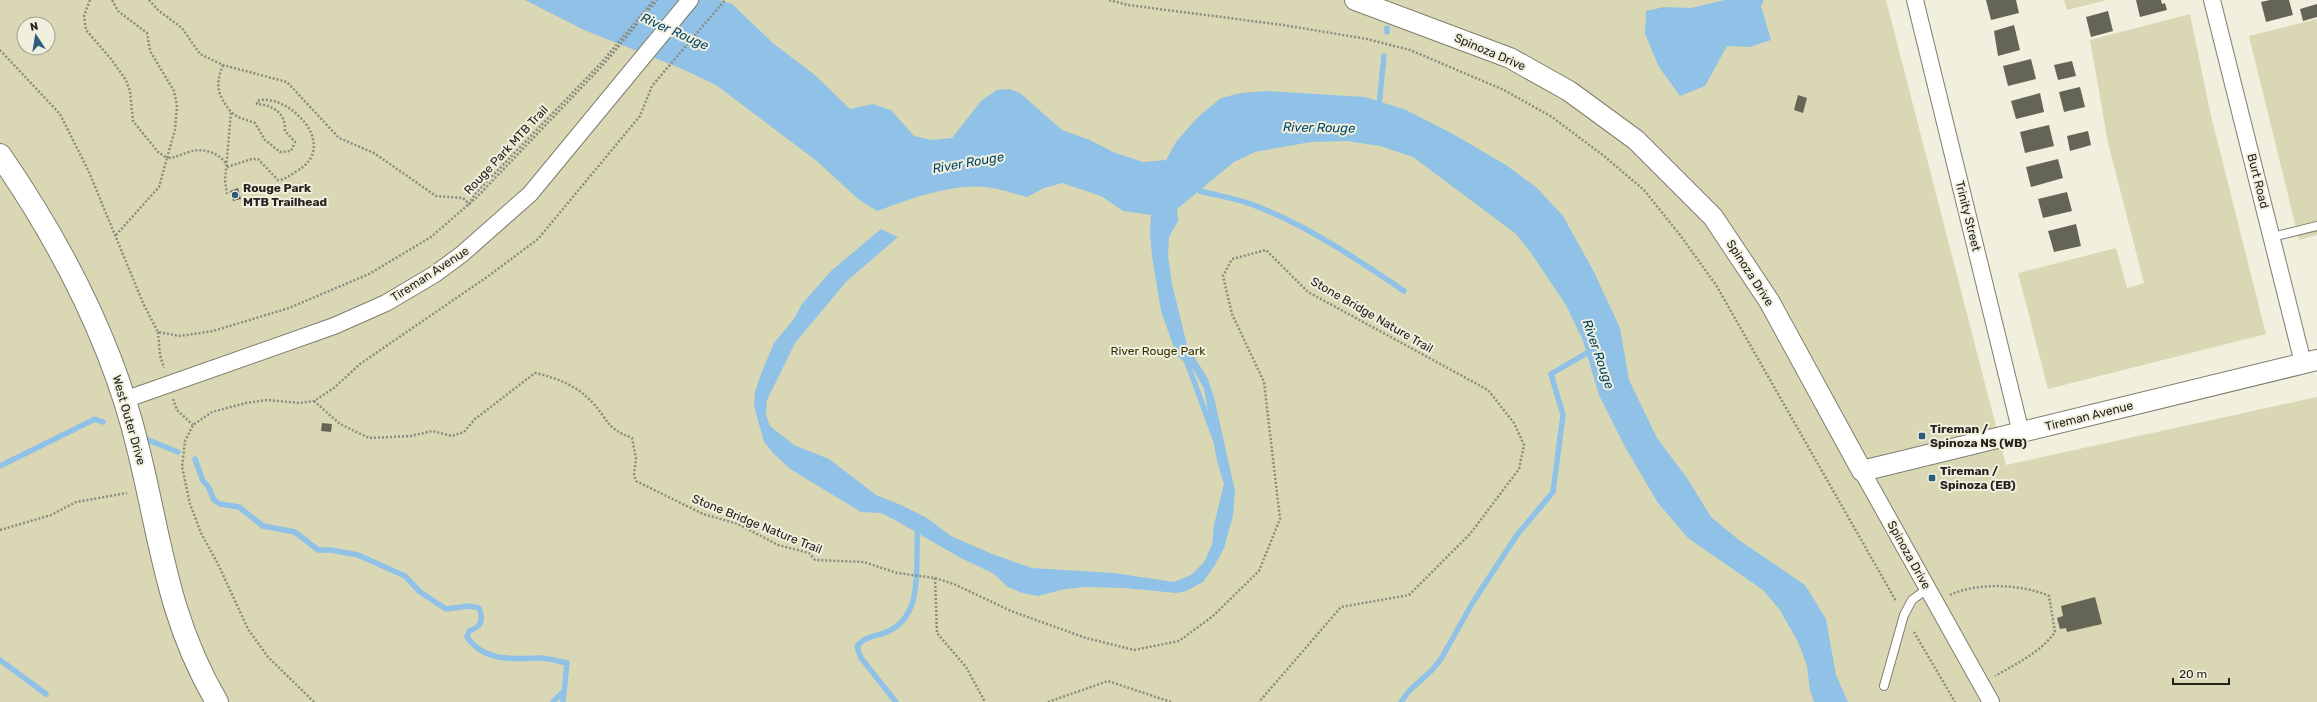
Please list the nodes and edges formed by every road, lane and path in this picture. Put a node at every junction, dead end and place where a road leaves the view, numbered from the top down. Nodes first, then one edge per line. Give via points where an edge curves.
1 (90, 0) edge
2 (112, 0) edge
3 (149, 0) edge
4 (654, 0) edge
5 (657, 0) edge
6 (690, 0) edge
7 (725, 0) edge
8 (1109, 0) edge
9 (1355, 0) edge
10 (1914, 0) edge
11 (2212, 0) edge
12 (0, 50) edge
13 (603, 63) junction
14 (223, 64) junction
15 (231, 112) junction
16 (0, 155) edge
17 (168, 158) junction
18 (227, 167) junction
19 (227, 194) dead end
20 (469, 204) junction
21 (2317, 226) edge
22 (116, 235) junction
23 (2272, 236) junction
24 (158, 332) junction
25 (160, 355) dead end
26 (2310, 361) edge
27 (124, 400) junction
28 (314, 401) junction
29 (177, 410) dead end
30 (194, 425) junction
31 (2021, 433) junction
32 (1862, 471) junction
33 (148, 492) junction
34 (0, 530) edge
35 (935, 578) junction
36 (1931, 596) junction
37 (1904, 615) junction
38 (1981, 684) junction
39 (1884, 686) dead end
40 (217, 702) edge
41 (314, 702) edge
42 (985, 702) edge
43 (1048, 702) edge
44 (1171, 702) edge
45 (1259, 702) edge
46 (1955, 702) edge
47 (1991, 702) edge

1 - 17 path via 84,16 86,30 126,80 130,91 133,121 158,152
2 - 17 path via 118,11 147,33 150,51 174,91 177,112
3 - 14 path, Rouge Park MTB Trail via 182,28 200,54
4 - 13 path
5 - 13 path
6 - 27 street, Tireman Avenue via 530,194 489,233 435,274 386,303 334,326
7 - 28 path via 652,86 640,116 538,239 360,364 334,388
8 - 37 path via 1128,5 1359,38 1410,50 1504,90 1552,117 1604,156 1644,190 1716,286
9 - 32 street, Spinoza Drive via 1510,58 1569,91 1636,140 1713,217 1769,301
10 - 31 street, Trinity Street
11 - 23 street, Burt Road
12 - 22 path via 60,114
13 - 20 path
14 - 15 path via 218,75 220,94
14 - 20 path, Rouge Park MTB Trail via 287,82 338,138 374,153 436,196 463,198
15 - 18 path
15 - 18 path via 255,123 265,140 280,152 287,152 294,149 295,142 285,131 285,122 273,107 256,103 260,100 283,104 304,123 314,137 315,147 309,162 284,180 278,180 258,159
16 - 27 main road, West Outer Drive via 29,198 65,260 96,326
17 - 18 path via 176,158 189,151 212,152 224,159
17 - 22 path via 159,187
18 - 19 path
20 - 24 path via 431,237 369,274 288,308 213,331 180,336
21 - 23 lane
22 - 24 path via 143,303
23 - 26 street, Burt Road
24 - 25 path
26 - 31 street, Tireman Avenue
27 - 33 main road, West Outer Drive
28 - 30 path via 300,403 267,400 246,403 212,412
28 - 35 path, Stone Bridge Nature Trail via 340,424 369,438 411,436 432,431 452,436 464,432 475,419 535,373 550,376 570,384 592,402 612,429 632,438 636,458 636,481 703,514 738,524 778,545 809,553 816,560 864,562 897,573
29 - 30 path
30 - 41 path via 185,441 182,467 190,504 201,533 248,629 268,657
31 - 32 street, Tireman Avenue
32 - 36 street, Spinoza Drive
33 - 34 path via 121,493 76,502 52,515
33 - 40 main road, West Outer Drive via 174,606 188,646
35 - 42 path via 937,633 966,667
35 - 45 path, Stone Bridge Nature Trail via 954,584 1011,612 1086,638 1134,650 1179,641 1213,616 1259,571 1280,519 1264,382 1232,314 1223,276 1232,259 1266,250 1308,292 1488,390 1514,423 1524,445 1519,469 1470,534 1409,595 1341,607
36 - 37 lane via 1912,600
36 - 38 street, Spinoza Drive
36 - 38 path via 2008,585 2033,588 2049,596 2055,632 2047,644
37 - 39 lane
37 - 46 path
38 - 47 street, Spinoza Drive
43 - 44 path via 1108,681

